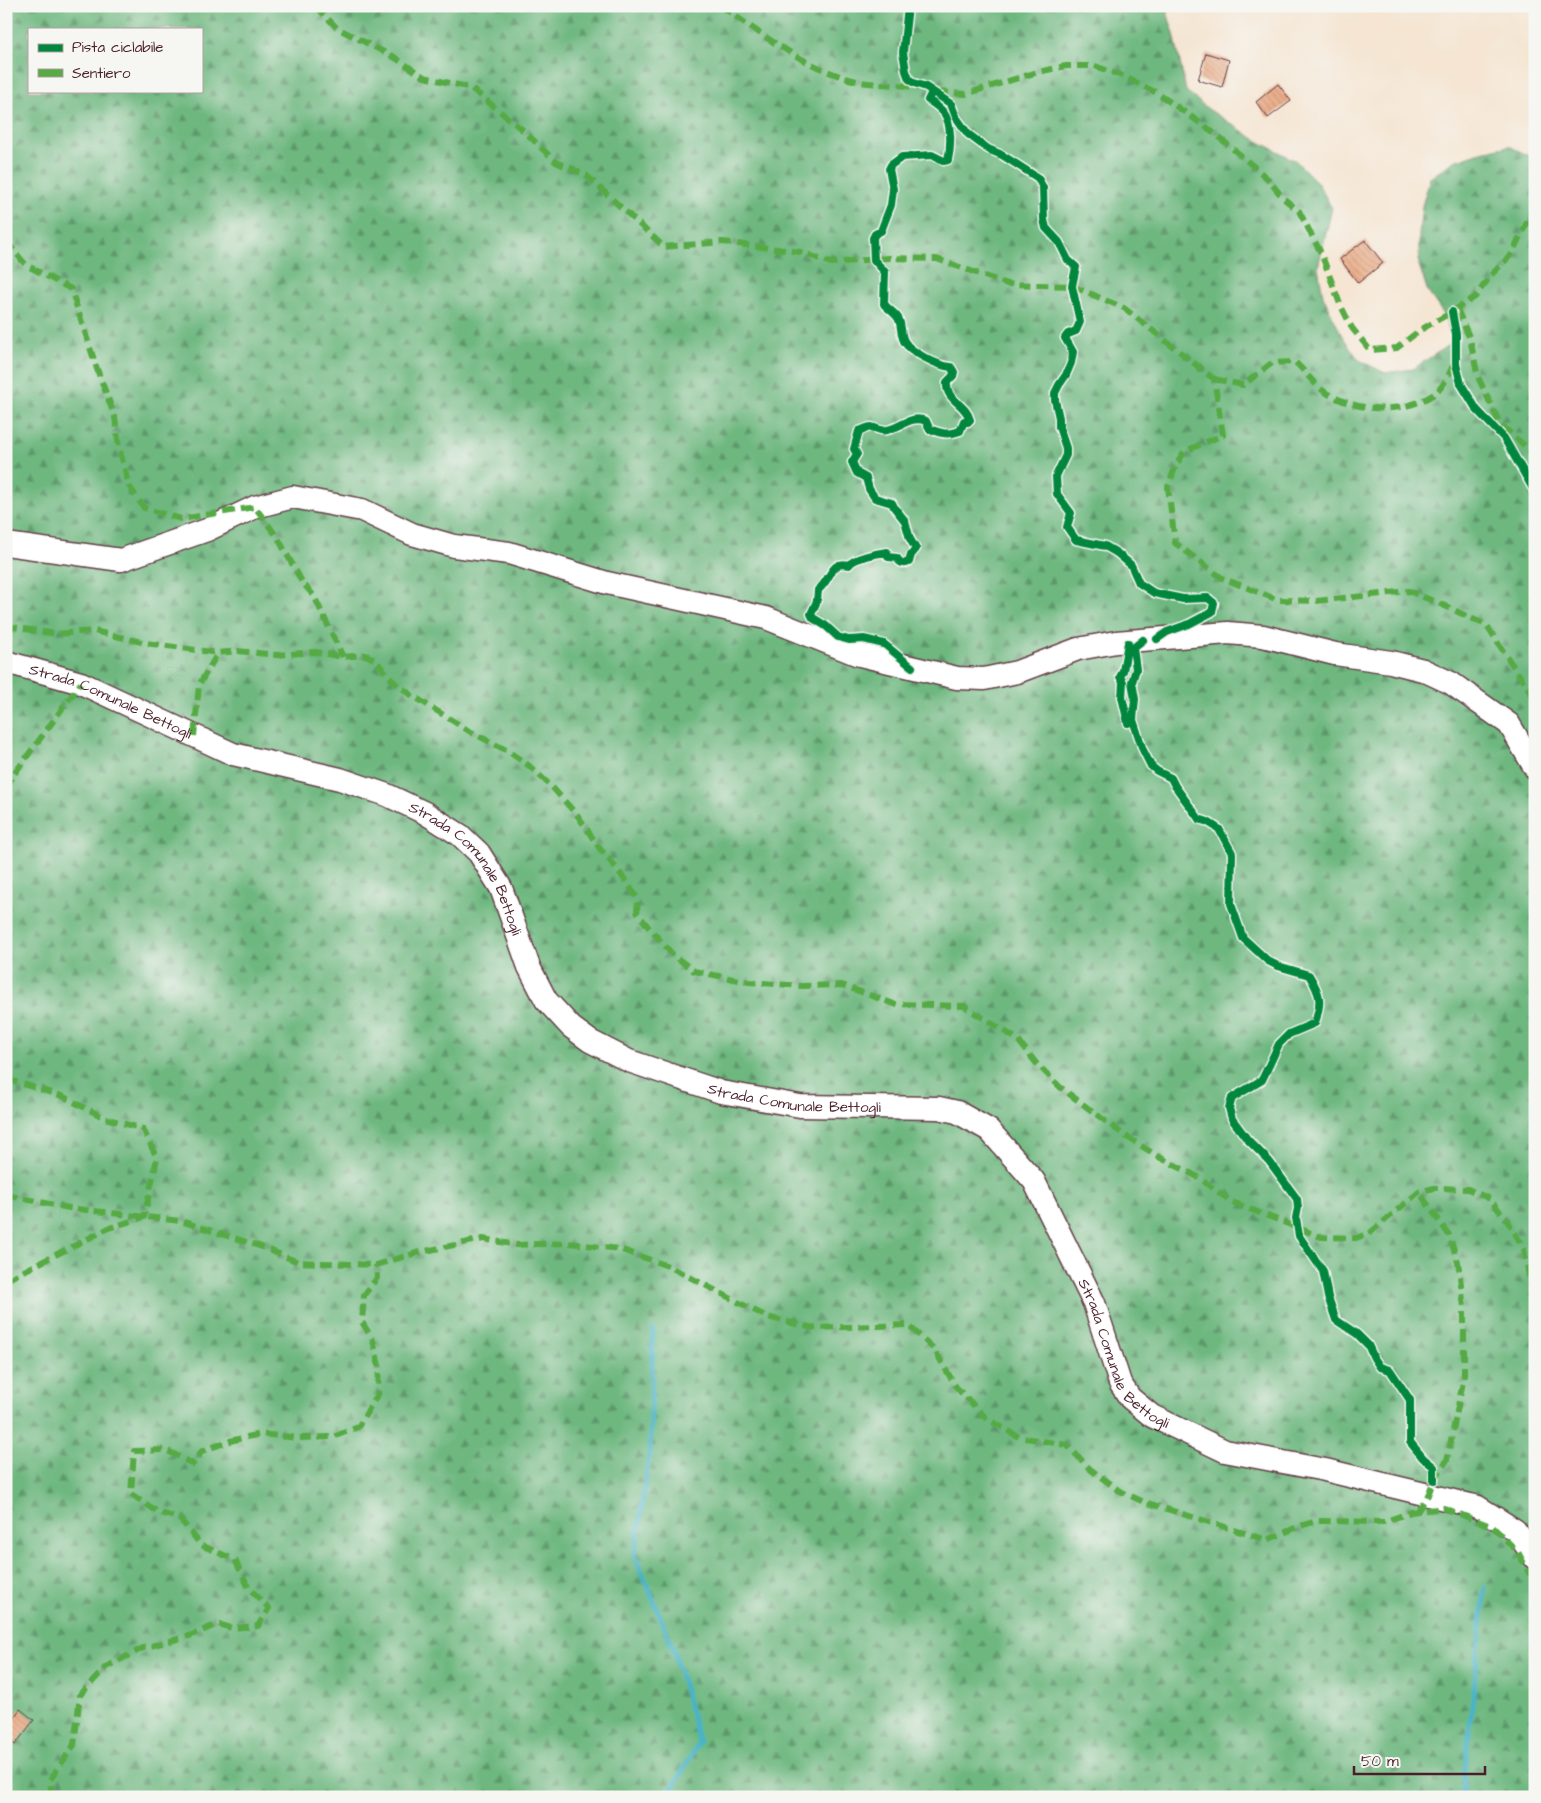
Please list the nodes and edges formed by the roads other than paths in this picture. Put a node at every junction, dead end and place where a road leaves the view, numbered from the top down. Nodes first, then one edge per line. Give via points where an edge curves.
1 (6, 544) edge
2 (6, 662) edge
3 (1535, 768) edge
4 (1535, 1558) edge

1 - 3 street via 121,560 207,530 255,507 293,496 362,510 412,534 454,546 509,553 607,584 766,618 856,654 957,678 984,679 1017,672 1078,649 1116,642 1228,633 1263,636 1336,654 1391,662 1423,670 1451,683 1509,724
2 - 4 street, Strada Comunale Bettogli via 81,682 233,754 340,779 387,795 460,835 479,853 502,888 529,967 546,1000 571,1027 629,1062 721,1092 800,1106 939,1108 957,1112 988,1130 1034,1181 1094,1303 1120,1383 1130,1398 1152,1416 1225,1451 1325,1470 1478,1507 1515,1530

